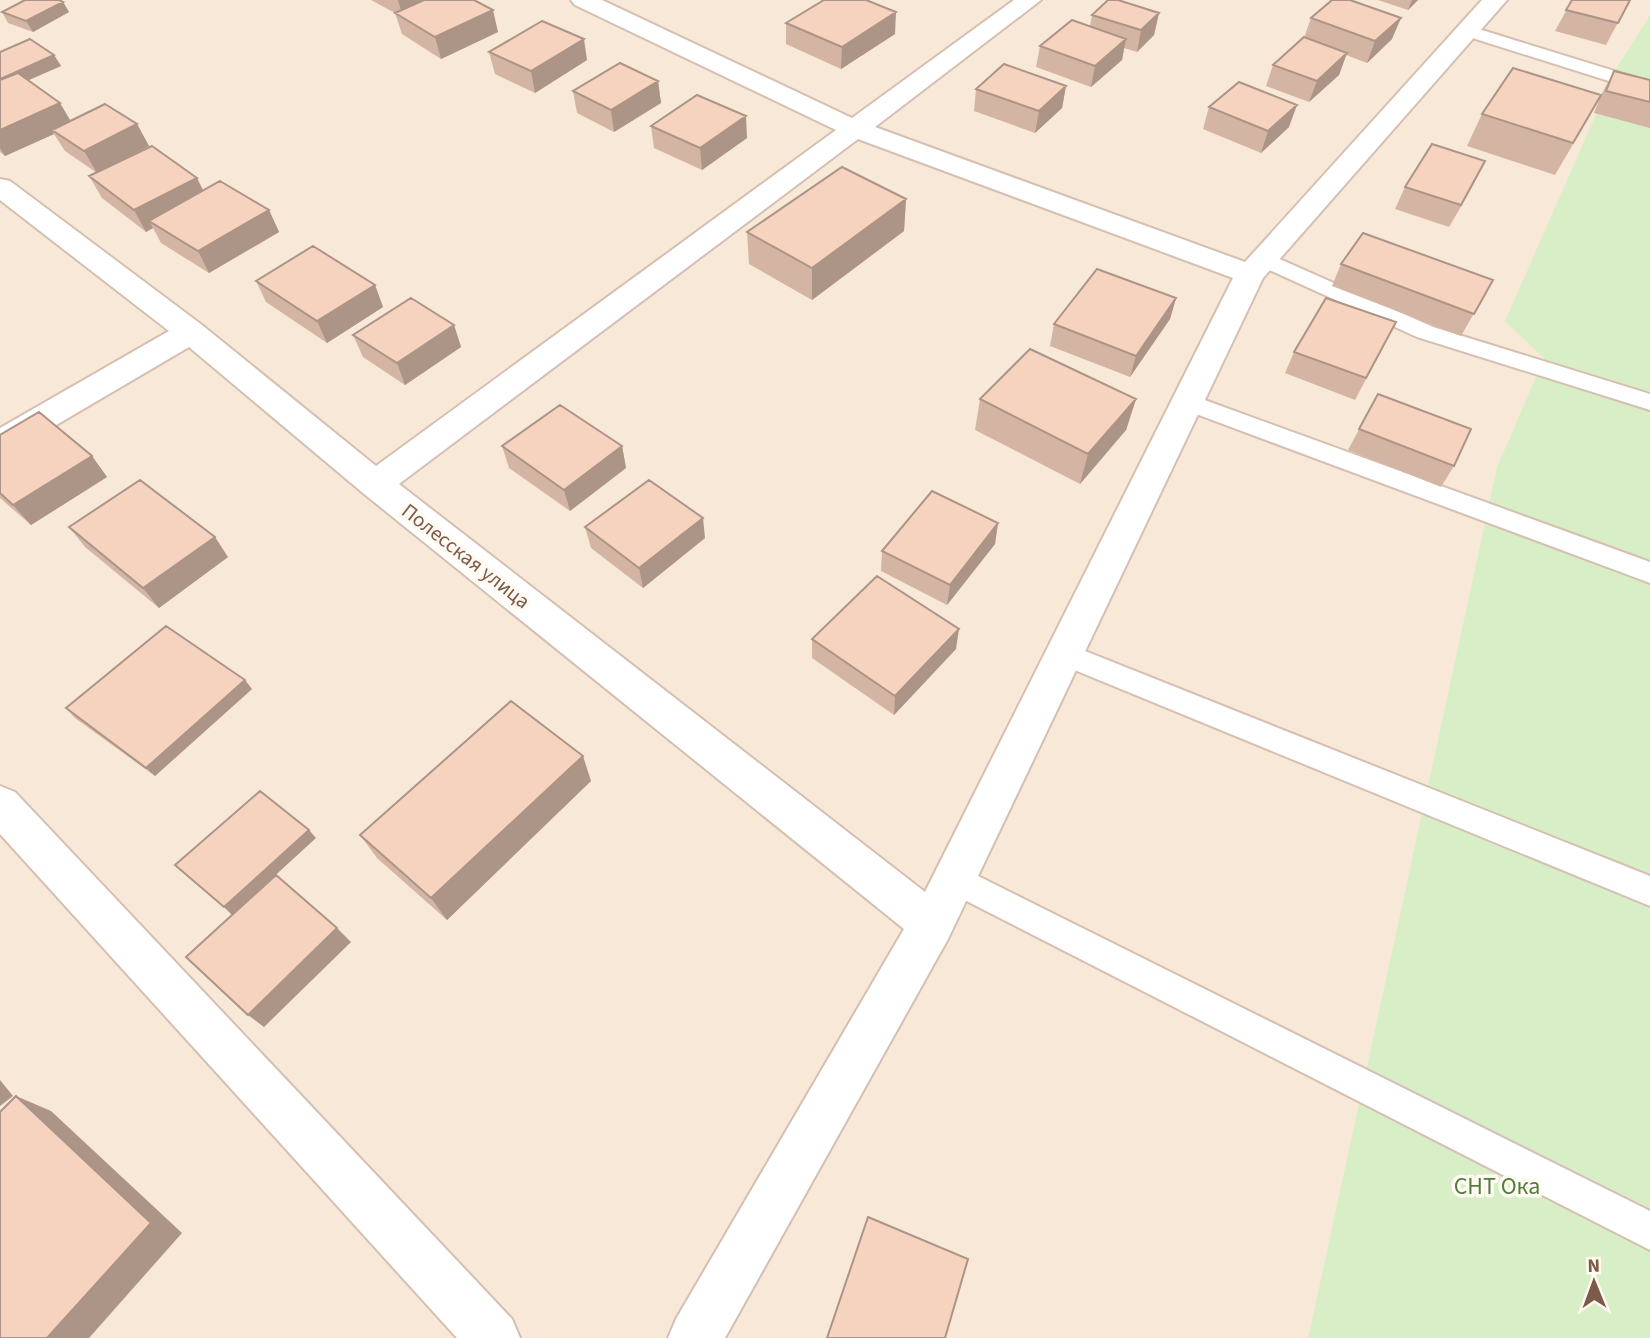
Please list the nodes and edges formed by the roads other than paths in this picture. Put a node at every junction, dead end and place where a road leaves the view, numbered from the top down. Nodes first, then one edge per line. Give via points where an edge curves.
1 (583, 0) edge
2 (1029, 0) edge
3 (1495, 0) edge
4 (1469, 31) junction
5 (1650, 88) edge
6 (855, 129) junction
7 (0, 187) edge
8 (1257, 266) junction
9 (191, 332) junction
10 (1188, 402) junction
11 (1650, 402) edge
12 (0, 443) edge
13 (375, 484) junction
14 (1650, 573) edge
15 (1065, 654) junction
16 (0, 805) edge
17 (954, 879) junction
18 (1650, 891) edge
19 (932, 924) junction
20 (1650, 1231) edge
21 (705, 1334) edge
22 (493, 1338) edge

1 - 6 street
2 - 6 street
3 - 4 street
4 - 5 lane
4 - 8 street
6 - 8 street
6 - 13 street
7 - 9 street, Полесская улица
8 - 10 street
8 - 11 lane via 1425,332
9 - 12 street
9 - 13 street, Полесская улица
10 - 14 lane
10 - 15 street
13 - 19 street, Полесская улица
15 - 17 street
15 - 18 lane
16 - 22 street
17 - 19 street
17 - 20 lane
19 - 21 street

